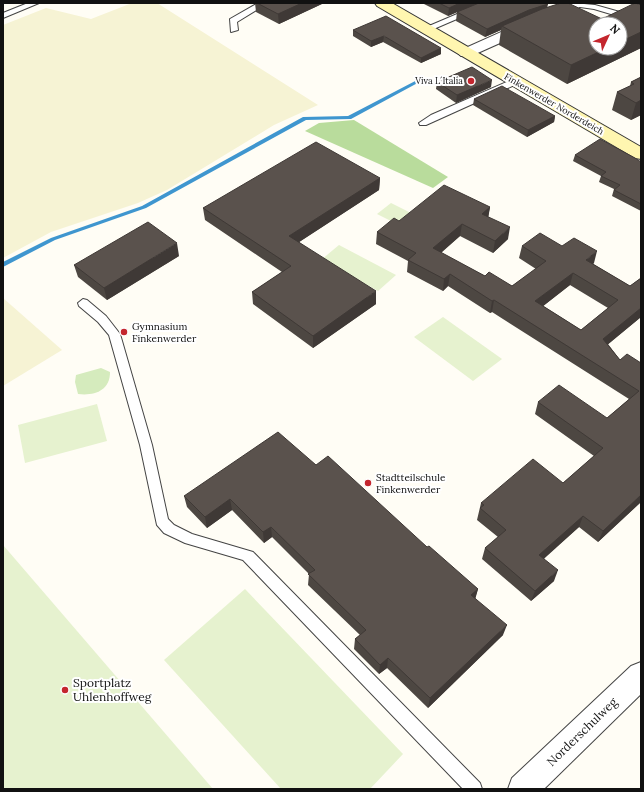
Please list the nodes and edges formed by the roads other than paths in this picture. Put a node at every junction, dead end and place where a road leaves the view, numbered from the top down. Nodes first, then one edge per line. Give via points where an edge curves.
1 (35, 3) edge
2 (264, 3) edge
3 (382, 3) edge
4 (490, 3) edge
5 (576, 4) edge
6 (3, 16) edge
7 (641, 21) edge
8 (426, 29) junction
9 (234, 30) dead end
10 (466, 53) junction
11 (516, 81) junction
12 (422, 123) dead end
13 (641, 154) edge
14 (82, 303) dead end
15 (641, 675) edge
16 (474, 789) edge
17 (523, 789) edge

1 - 6 lane
2 - 9 lane via 233,21
3 - 8 street, Finkenwerder Norderdeich
4 - 8 lane
5 - 7 lane via 607,10
5 - 10 street via 564,13 533,23
8 - 10 street, Finkenwerder Norderdeich
10 - 11 street, Finkenwerder Norderdeich
11 - 12 lane via 483,98 447,110
11 - 13 street, Finkenwerder Norderdeich
14 - 16 lane via 102,319 114,334 146,445 162,521 167,528 180,535 237,550 248,556
15 - 17 street, Norderschulweg

